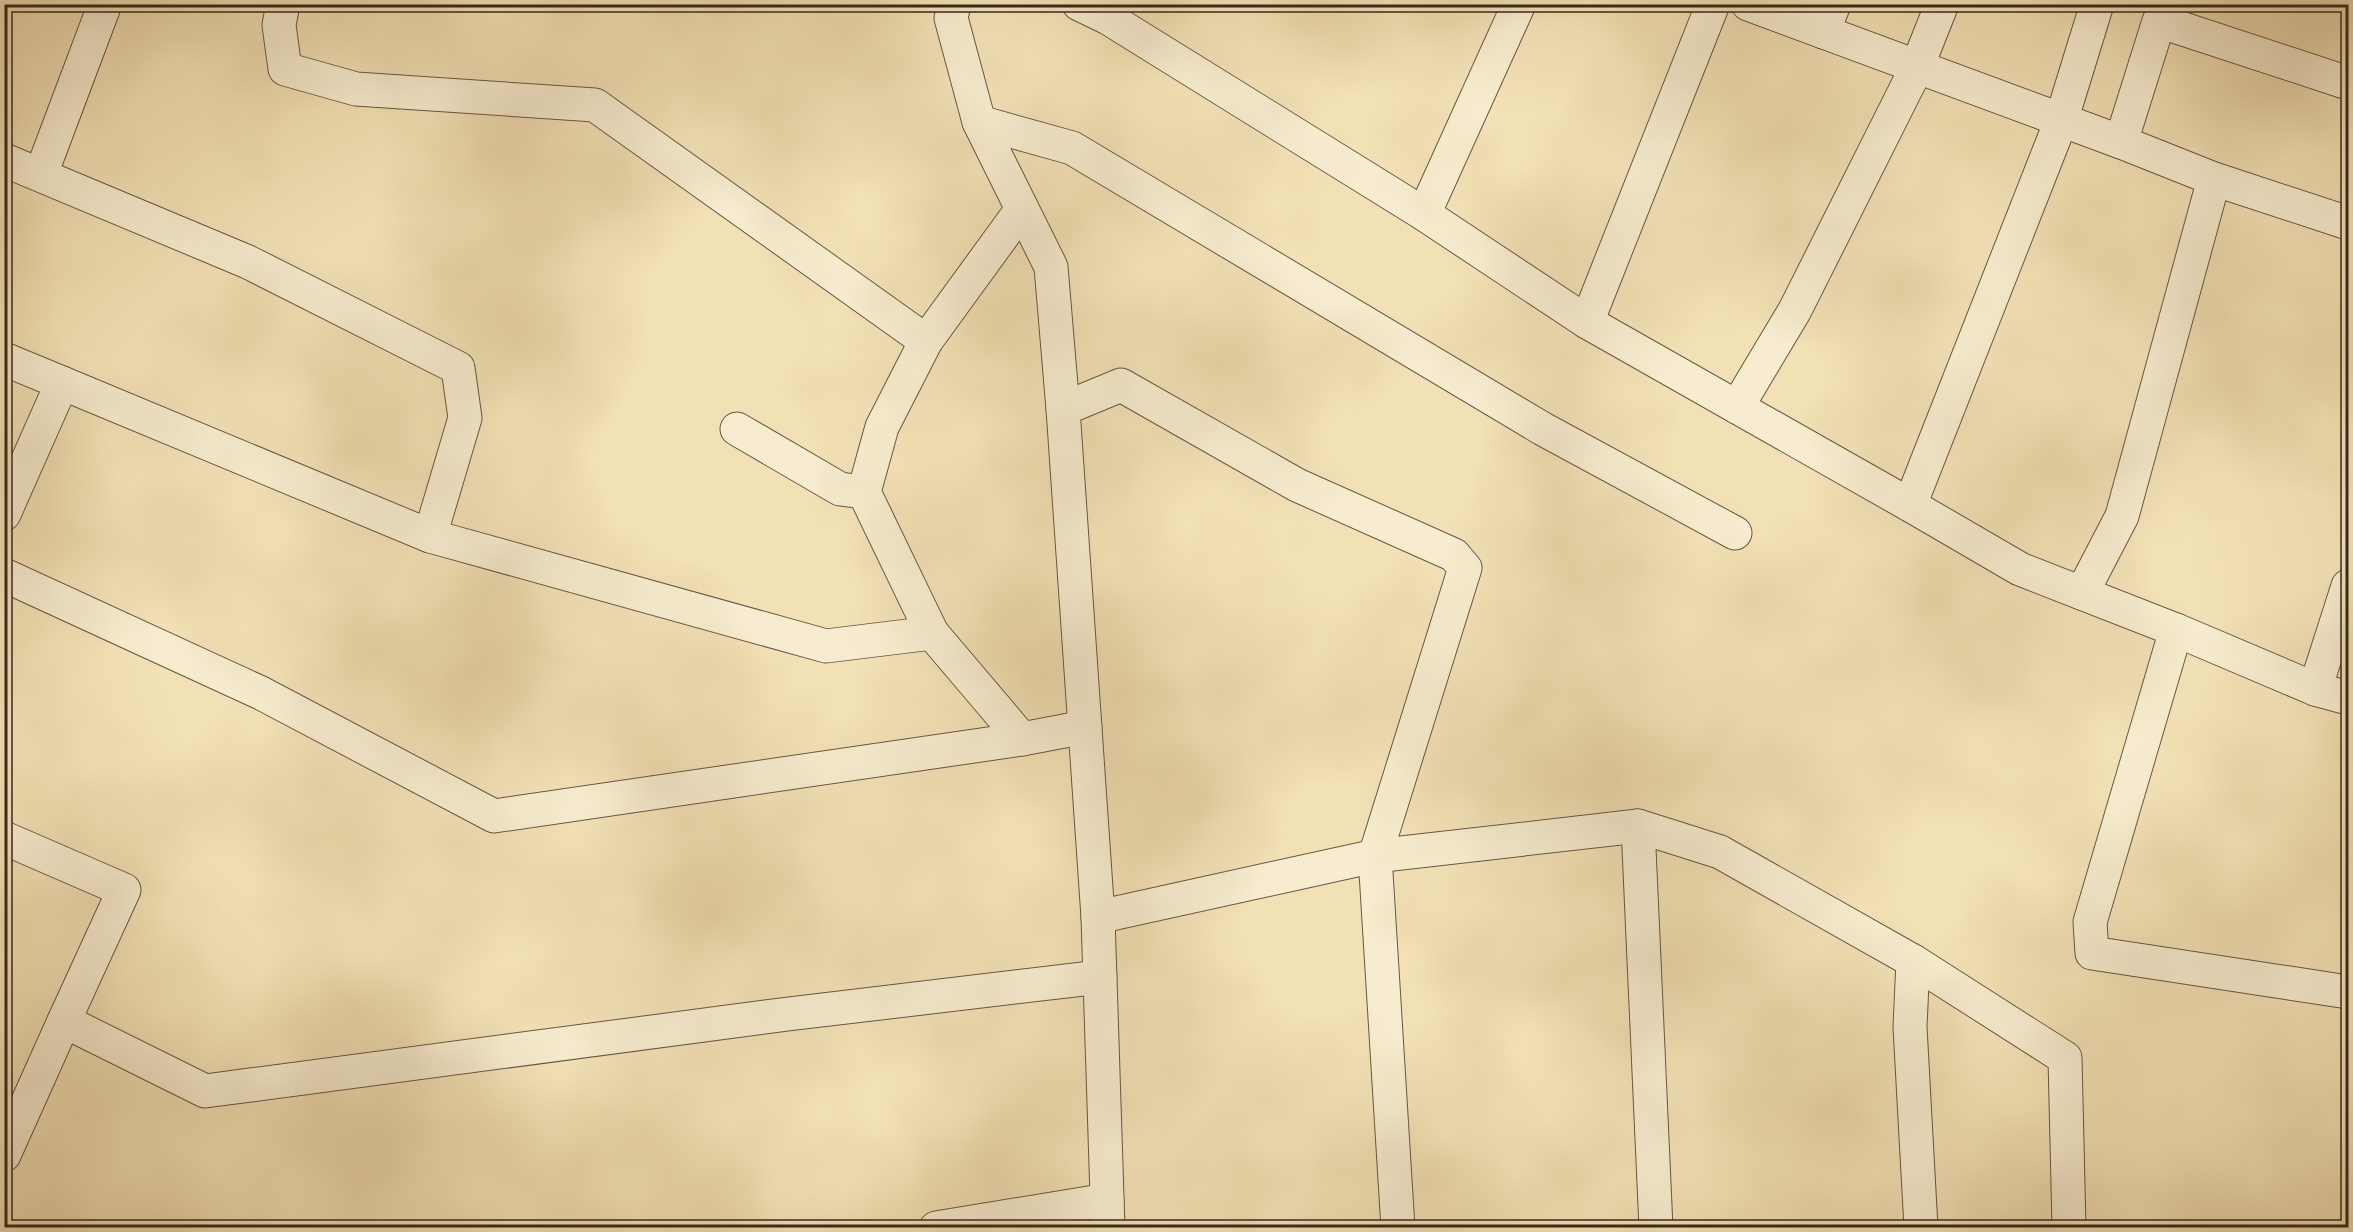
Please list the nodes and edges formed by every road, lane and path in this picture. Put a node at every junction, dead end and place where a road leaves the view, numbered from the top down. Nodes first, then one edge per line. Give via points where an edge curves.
1 (105, 4) edge
2 (283, 4) edge
3 (954, 4) edge
4 (1079, 4) edge
5 (1519, 4) edge
6 (1713, 4) edge
7 (1748, 4) edge
8 (1942, 4) edge
9 (2097, 4) edge
10 (1828, 18) edge
11 (1917, 67) junction
12 (2349, 83) edge
13 (2061, 121) junction
14 (979, 122) junction
15 (2121, 142) junction
16 (4, 160) edge
17 (40, 174) junction
18 (2214, 179) junction
19 (1022, 209) junction
20 (1424, 214) junction
21 (2349, 223) edge
22 (1587, 322) junction
23 (926, 341) junction
24 (4, 359) edge
25 (62, 383) junction
26 (1737, 407) junction
27 (1064, 409) junction
28 (738, 429) dead end
29 (864, 492) junction
30 (1910, 504) junction
31 (4, 514) edge
32 (1735, 532) dead end
33 (430, 536) junction
34 (4, 575) edge
35 (2349, 586) edge
36 (2082, 593) junction
37 (2176, 630) junction
38 (932, 633) junction
39 (2315, 689) junction
40 (2349, 698) edge
41 (1085, 727) junction
42 (1022, 740) junction
43 (1638, 826) junction
44 (4, 838) edge
45 (1375, 856) junction
46 (1098, 917) junction
47 (1913, 961) junction
48 (1100, 977) junction
49 (2349, 993) edge
50 (64, 1021) junction
51 (4, 1155) edge
52 (1107, 1214) edge
53 (936, 1227) edge
54 (1398, 1227) edge
55 (1656, 1227) edge
56 (1921, 1227) edge
57 (2069, 1227) edge

1 - 17 street
2 - 23 street via 279,25 285,69 356,89 595,105
3 - 14 street via 951,18
4 - 20 street via 1108,18
5 - 20 street
6 - 22 street
7 - 10 street
8 - 11 street
9 - 13 street
10 - 11 street
11 - 13 street
11 - 26 street via 1795,310
12 - 15 street via 2159,21
13 - 15 street
13 - 30 street
14 - 19 street
14 - 32 street via 1072,148 1543,429
15 - 18 street
16 - 17 street
17 - 33 street via 248,261 458,368 465,418
18 - 21 street
18 - 36 street via 2122,516
19 - 23 street
19 - 27 street via 1051,267
20 - 22 street
22 - 26 street
23 - 29 street via 882,427
24 - 25 street
25 - 31 street
25 - 33 street
26 - 30 street
27 - 41 street
27 - 45 street via 1120,385 1297,484 1454,555 1465,568
28 - 29 street via 840,489
29 - 38 street
30 - 36 street via 2020,569
33 - 38 street via 826,646
34 - 42 street via 261,693 494,816
35 - 39 street
36 - 37 street
37 - 39 street
37 - 49 street via 2090,922 2092,953
38 - 42 street
39 - 40 street
41 - 42 street
41 - 46 street
43 - 45 street
43 - 47 street via 1720,852
43 - 55 street
44 - 50 street via 124,891
45 - 46 street
45 - 54 street
46 - 48 street
47 - 56 street via 1910,1027
47 - 57 street via 2065,1058
48 - 50 street via 205,1091
48 - 52 street
50 - 51 street
52 - 53 street

